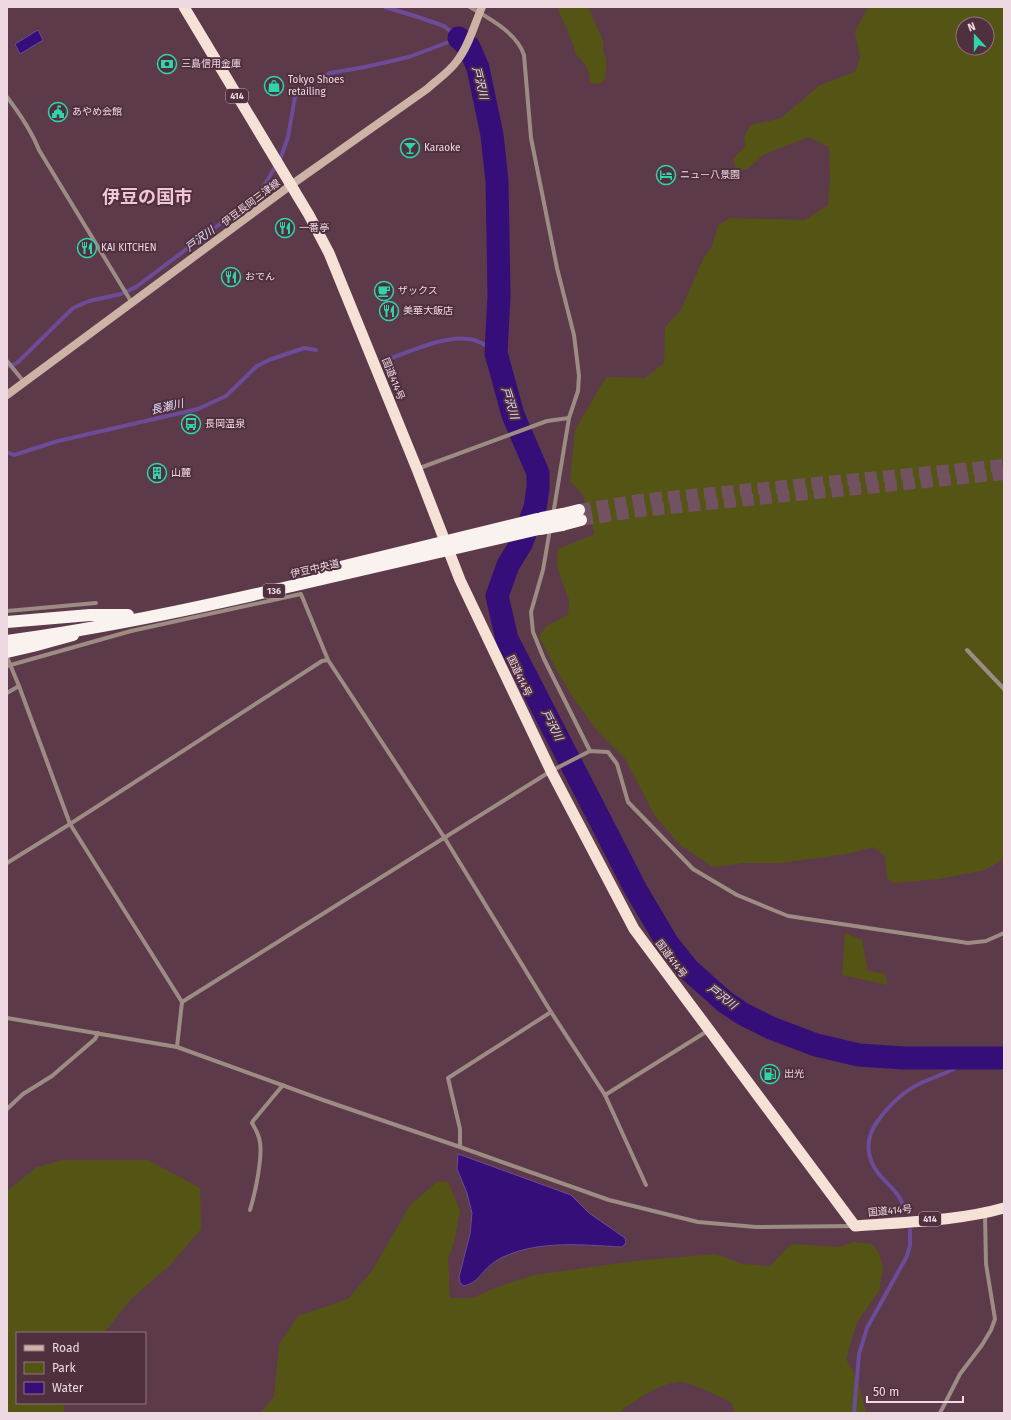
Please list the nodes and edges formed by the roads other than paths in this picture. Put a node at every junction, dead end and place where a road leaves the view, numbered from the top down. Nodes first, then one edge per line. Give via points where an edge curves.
1 (184, 7) edge
2 (470, 7) edge
3 (481, 10) edge
4 (7, 97) edge
5 (291, 185) junction
6 (132, 303) junction
7 (7, 361) edge
8 (24, 382) junction
9 (7, 395) edge
10 (569, 418) junction
11 (417, 469) junction
12 (580, 515) tunnel mouth
13 (539, 524) junction
14 (96, 603) dead end
15 (7, 611) edge
16 (128, 615) junction
17 (7, 622) edge
18 (107, 626) junction
19 (7, 634) edge
20 (7, 641) edge
21 (967, 650) dead end
22 (7, 652) edge
23 (7, 657) edge
24 (328, 660) junction
25 (9, 666) edge
26 (19, 686) junction
27 (1004, 688) edge
28 (7, 693) edge
29 (590, 751) junction
30 (555, 768) junction
31 (70, 824) junction
32 (444, 837) junction
33 (7, 863) edge
34 (1004, 933) edge
35 (182, 1002) junction
36 (551, 1012) junction
37 (7, 1018) edge
38 (709, 1030) junction
39 (98, 1033) junction
40 (177, 1047) junction
41 (283, 1085) junction
42 (604, 1095) junction
43 (7, 1109) edge
44 (460, 1147) junction
45 (646, 1185) dead end
46 (1004, 1208) edge
47 (250, 1210) dead end
48 (985, 1213) junction
49 (855, 1226) junction
50 (940, 1413) edge

1 - 5 highway, 国道414号 / 414
2 - 3 street
3 - 5 main road, 伊豆長岡三津線 via 463,52 447,72 427,89
3 - 10 street via 514,38 524,55 530,138 574,336 579,376 578,391
4 - 6 street via 24,119 49,167
5 - 6 main road, 伊豆長岡三津線
5 - 11 highway, 国道414号 / 414 via 329,252
6 - 8 main road, 伊豆長岡三津線
7 - 8 street
8 - 9 main road, 伊豆長岡三津線
10 - 11 street via 547,421
10 - 29 street via 543,570 531,612 533,632 544,659
11 - 30 highway, 国道414号 / 414 via 460,580
12 - 13 highway, 伊豆中央道 / 136, bridge
13 - 16 highway, 伊豆中央道 / 136, bridge
13 - 18 highway, 伊豆中央道 / 136, bridge via 264,593
14 - 15 street
16 - 17 highway via 90,615
16 - 19 highway, 伊豆中央道 / 136
18 - 20 highway, 伊豆中央道 / 136, bridge
18 - 22 highway, bridge
21 - 27 street
23 - 25 street
24 - 25 street via 301,594 130,631
24 - 31 street via 322,661
24 - 32 street
25 - 26 street
26 - 28 street
26 - 31 street
29 - 30 street
29 - 34 street via 608,752 618,764 628,802 693,869 737,895 788,916 968,943 986,941
30 - 32 street
30 - 38 highway, 国道414号 / 414 via 634,929
31 - 33 street
31 - 35 street
32 - 35 street
32 - 36 street
35 - 40 street
36 - 42 street
36 - 44 street via 448,1078 460,1130
37 - 39 street
38 - 42 street
38 - 49 highway, 国道414号 / 414
39 - 40 street
39 - 43 street via 95,1039 66,1065 22,1094
40 - 41 street
41 - 44 street
41 - 47 street via 252,1123 260,1147 255,1193
42 - 45 street
44 - 49 street via 609,1200 698,1222 756,1227
46 - 48 highway, 国道414号 / 414
48 - 49 highway, 国道414号 / 414
48 - 50 street via 986,1264 995,1319 982,1345 960,1374

